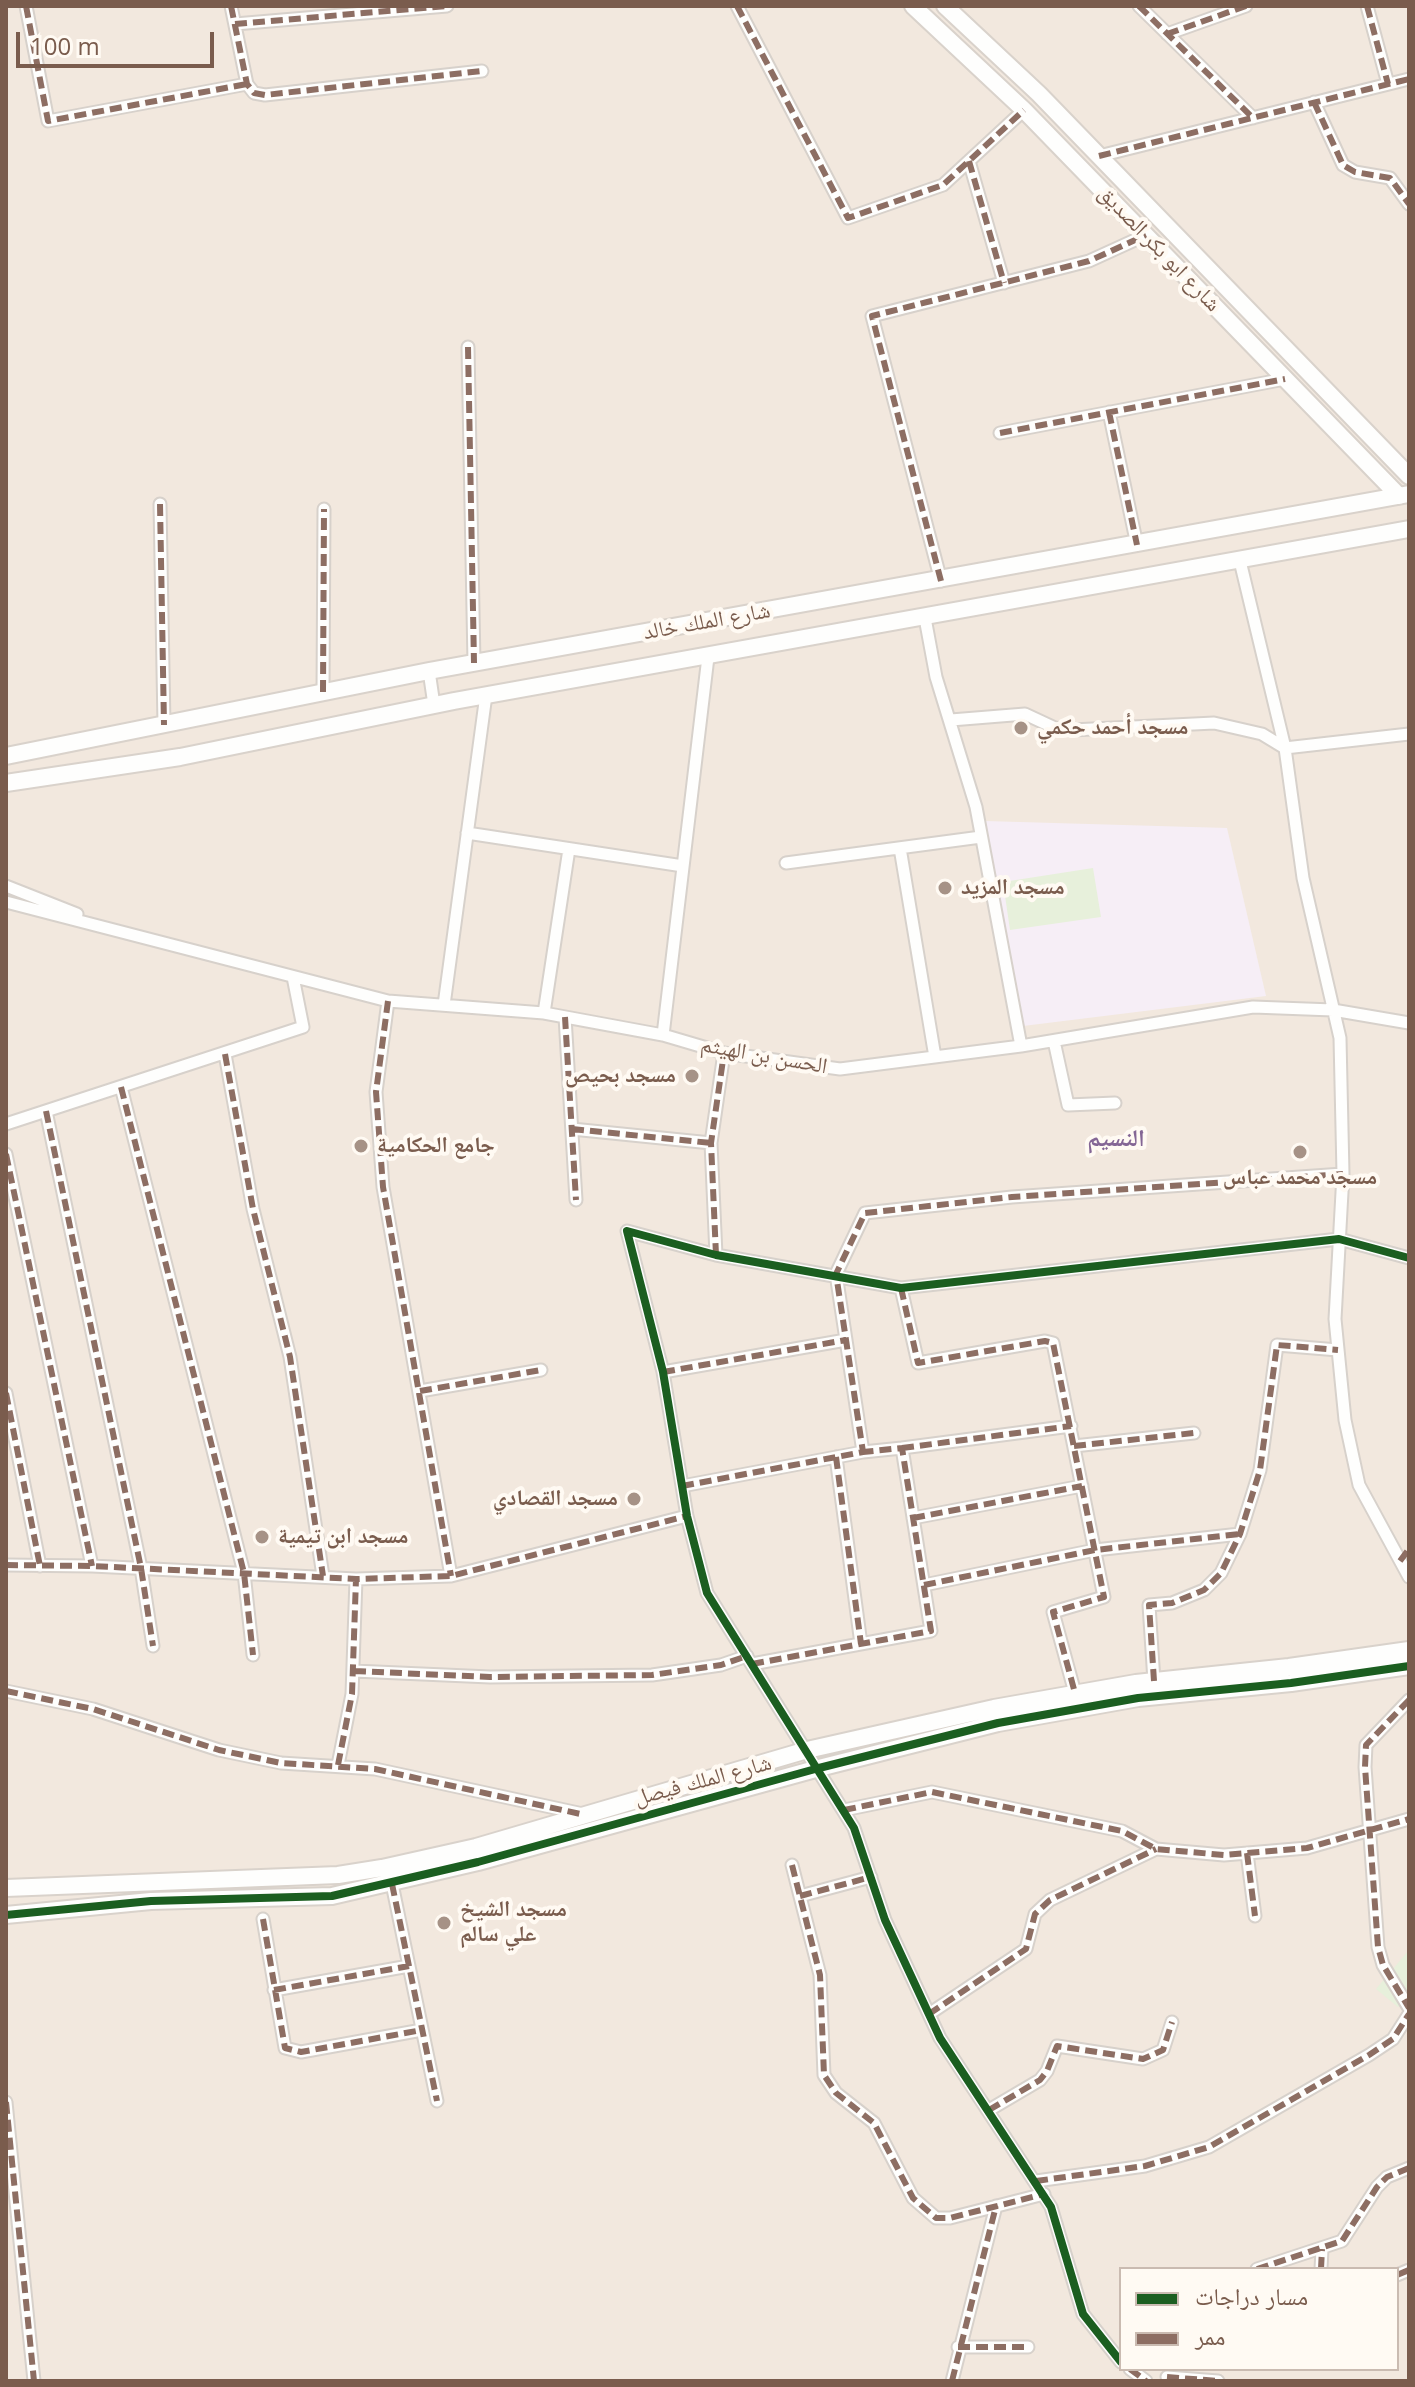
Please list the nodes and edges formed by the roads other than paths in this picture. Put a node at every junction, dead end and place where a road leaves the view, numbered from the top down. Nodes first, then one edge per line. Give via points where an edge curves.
1 (26, 6) edge
2 (231, 6) edge
3 (447, 6) edge
4 (737, 6) edge
5 (913, 6) edge
6 (945, 6) edge
7 (1139, 6) edge
8 (1246, 6) edge
9 (1367, 6) edge
10 (235, 24) junction
11 (1167, 34) junction
12 (482, 71) dead end
13 (1409, 79) edge
14 (247, 84) junction
15 (1388, 84) junction
16 (1314, 102) junction
17 (1024, 110) junction
18 (1253, 118) junction
19 (1099, 156) junction
20 (969, 161) junction
21 (1409, 204) edge
22 (1146, 235) junction
23 (1004, 283) junction
24 (468, 347) dead end
25 (1285, 379) junction
26 (1109, 412) junction
27 (1000, 433) dead end
28 (1409, 476) edge
29 (1404, 495) edge
30 (160, 504) dead end
31 (324, 509) dead end
32 (1409, 529) edge
33 (1137, 545) junction
34 (1240, 561) junction
35 (941, 581) junction
36 (925, 618) junction
37 (708, 657) junction
38 (474, 663) junction
39 (429, 671) junction
40 (323, 692) junction
41 (486, 695) junction
42 (434, 705) junction
43 (951, 720) junction
44 (164, 725) junction
45 (1409, 734) edge
46 (1285, 748) junction
47 (6, 756) edge
48 (6, 783) edge
49 (467, 833) junction
50 (981, 837) junction
51 (900, 848) junction
52 (569, 849) junction
53 (786, 863) dead end
54 (683, 866) junction
55 (6, 886) edge
56 (6, 902) edge
57 (125, 934) junction
58 (293, 977) junction
59 (388, 1001) junction
60 (444, 1005) junction
61 (1333, 1010) junction
62 (544, 1013) junction
63 (565, 1017) junction
64 (1409, 1023) edge
65 (663, 1035) junction
66 (1054, 1041) junction
67 (1021, 1046) junction
68 (724, 1053) junction
69 (225, 1054) junction
70 (935, 1057) junction
71 (121, 1087) junction
72 (1115, 1103) dead end
73 (46, 1111) junction
74 (6, 1124) edge
75 (572, 1129) junction
76 (711, 1143) junction
77 (6, 1154) edge
78 (1343, 1174) junction
79 (576, 1200) dead end
80 (1339, 1239) junction
81 (716, 1255) junction
82 (1409, 1258) edge
83 (836, 1274) junction
84 (901, 1288) junction
85 (846, 1340) junction
86 (1338, 1350) junction
87 (541, 1370) dead end
88 (663, 1372) junction
89 (420, 1391) junction
90 (6, 1393) edge
91 (1071, 1426) junction
92 (1194, 1433) dead end
93 (1074, 1446) junction
94 (902, 1448) junction
95 (863, 1452) junction
96 (836, 1457) junction
97 (682, 1486) junction
98 (1082, 1486) junction
99 (687, 1516) junction
100 (913, 1518) junction
101 (1240, 1534) junction
102 (1409, 1549) edge
103 (1095, 1550) junction
104 (1400, 1561) junction
105 (6, 1565) edge
106 (40, 1566) junction
107 (92, 1566) junction
108 (141, 1568) junction
109 (244, 1573) junction
110 (323, 1576) junction
111 (451, 1576) junction
112 (1409, 1577) edge
113 (356, 1579) junction
114 (924, 1585) junction
115 (861, 1644) junction
116 (153, 1646) dead end
117 (1409, 1650) edge
118 (253, 1655) dead end
119 (750, 1660) junction
120 (1409, 1666) edge
121 (354, 1671) junction
122 (1154, 1681) junction
123 (6, 1691) edge
124 (1075, 1693) junction
125 (1409, 1700) edge
126 (807, 1750) junction
127 (338, 1765) junction
128 (819, 1768) junction
129 (844, 1810) junction
130 (585, 1815) junction
131 (1409, 1819) edge
132 (1370, 1831) junction
133 (1156, 1849) junction
134 (1247, 1853) junction
135 (792, 1865) dead end
136 (871, 1877) junction
137 (392, 1884) junction
138 (6, 1888) edge
139 (800, 1896) junction
140 (6, 1915) edge
141 (1255, 1916) dead end
142 (263, 1919) dead end
143 (409, 1966) junction
144 (274, 1990) junction
145 (1409, 2011) edge
146 (929, 2014) junction
147 (1172, 2022) dead end
148 (422, 2030) junction
149 (437, 2101) dead end
150 (6, 2102) edge
151 (989, 2110) junction
152 (1409, 2168) edge
153 (1036, 2181) junction
154 (1044, 2194) junction
155 (996, 2206) junction
156 (1322, 2249) junction
157 (1264, 2267) edge
158 (1321, 2267) edge
159 (958, 2347) junction
160 (1028, 2347) dead end
161 (1119, 2359) edge
162 (1168, 2376) edge
163 (34, 2381) edge
164 (952, 2381) edge
165 (1218, 2381) edge

1 - 14 street via 48,121
2 - 10 street
3 - 10 street
4 - 20 street via 848,218 943,185
5 - 17 main road, شارع ابو بكر الصديق
6 - 19 main road, شارع ابو بكر الصديق
7 - 11 street
8 - 11 street
9 - 15 street
10 - 14 street
11 - 18 street
12 - 14 street via 279,95 254,93
13 - 15 street
15 - 16 street
16 - 18 street
16 - 21 street via 1343,165 1390,178
17 - 20 street
17 - 22 main road, شارع ابو بكر الصديق
18 - 19 street
19 - 28 main road, شارع ابو بكر الصديق
20 - 23 street
22 - 23 street via 1089,261
22 - 25 main road, شارع ابو بكر الصديق
23 - 35 street via 872,316
24 - 38 street
25 - 26 street
25 - 29 main road, شارع ابو بكر الصديق
26 - 27 street
26 - 33 street
29 - 33 main road, شارع الملك خالد
30 - 44 street
31 - 40 street
32 - 34 main road, شارع الملك خالد
33 - 35 main road, شارع الملك خالد
34 - 36 main road, شارع الملك خالد
34 - 46 street
35 - 38 main road, شارع الملك خالد
36 - 37 main road, شارع الملك خالد
36 - 43 street
37 - 41 main road, شارع الملك خالد
37 - 54 street
38 - 39 main road, شارع الملك خالد
39 - 40 main road, شارع الملك خالد
39 - 42 street
40 - 44 main road, شارع الملك خالد
41 - 42 main road, شارع الملك خالد
41 - 49 street
42 - 48 main road, شارع الملك خالد via 180,757
43 - 46 street via 1025,714 1072,730 1214,723 1262,734
43 - 50 street
44 - 47 main road, شارع الملك خالد
45 - 46 street
46 - 61 street via 1303,878
49 - 52 street
49 - 60 street
50 - 51 street
50 - 67 street
51 - 53 street
51 - 70 street
52 - 54 street
52 - 62 street
54 - 65 street
55 - 57 street, الحسن بن الهيثم
56 - 57 street, الحسن بن الهيثم
57 - 58 street, الحسن بن الهيثم
58 - 59 street, الحسن بن الهيثم
58 - 69 street via 303,1027
59 - 60 street, الحسن بن الهيثم
59 - 89 street via 376,1092 383,1187
60 - 62 street, الحسن بن الهيثم
61 - 64 street, الحسن بن الهيثم
61 - 66 street, الحسن بن الهيثم via 1253,1007
61 - 78 street via 1340,1038
62 - 63 street, الحسن بن الهيثم
63 - 65 street, الحسن بن الهيثم
63 - 75 street
65 - 68 street, الحسن بن الهيثم
66 - 67 street, الحسن بن الهيثم
66 - 72 street via 1068,1105
67 - 70 street, الحسن بن الهيثم
68 - 70 street, الحسن بن الهيثم via 840,1069
68 - 76 street
69 - 71 street
69 - 110 street via 253,1209 290,1357
71 - 73 street
71 - 109 street
73 - 74 street
73 - 108 street
75 - 76 street
75 - 79 street
76 - 81 street
77 - 107 street
78 - 80 street
78 - 83 street via 865,1213
80 - 82 street
80 - 84 street
80 - 86 street
81 - 83 street
81 - 88 street via 627,1231
83 - 84 street
83 - 85 street
84 - 91 street via 918,1363 1053,1343
85 - 88 street
85 - 95 street
86 - 101 street via 1277,1345 1260,1470
86 - 104 street via 1359,1485
87 - 89 street
88 - 97 street
89 - 111 street
90 - 106 street
91 - 93 street
91 - 94 street
92 - 93 street
93 - 98 street
94 - 95 street
94 - 100 street
95 - 96 street
96 - 97 street
96 - 115 street
97 - 99 street
98 - 100 street
98 - 103 street
99 - 111 street
99 - 119 street via 707,1593
100 - 114 street
101 - 103 street
101 - 122 street via 1221,1573 1204,1590 1172,1603 1149,1605
102 - 104 street
103 - 114 street
103 - 124 street via 1104,1597 1053,1612
104 - 112 street
105 - 106 street
106 - 107 street
107 - 108 street
108 - 109 street
108 - 116 street
109 - 110 street
109 - 118 street
110 - 113 street
111 - 113 street
113 - 121 street
114 - 115 street via 931,1631
115 - 119 street
117 - 122 main road, شارع الملك فيصل
119 - 121 street via 638,1676
119 - 126 street
120 - 128 main road, شارع الملك فيصل via 1122,1701 998,1723
121 - 127 street
122 - 124 main road, شارع الملك فيصل
123 - 127 street via 93,1709 219,1750 281,1763
124 - 126 main road, شارع الملك فيصل
125 - 132 street via 1366,1745
126 - 128 street
126 - 130 main road, شارع الملك فيصل
127 - 130 street
128 - 129 street
128 - 137 main road, شارع الملك فيصل
129 - 133 street via 932,1792 1122,1831
129 - 136 street
130 - 138 main road, شارع الملك فيصل via 476,1847 338,1875
131 - 132 street
132 - 134 street via 1307,1848
132 - 145 street via 1378,1947
133 - 134 street
133 - 146 street via 1050,1900 1035,1914 1026,1949
134 - 141 street
135 - 139 street
136 - 139 street
136 - 146 street
137 - 140 main road, شارع الملك فيصل via 332,1896 151,1901
137 - 143 street
139 - 155 street via 820,1975 824,2075 836,2093 874,2123 904,2183 925,2210 936,2218 950,2218
142 - 144 street
143 - 144 street
143 - 148 street
144 - 148 street via 282,2042 291,2052
145 - 153 street via 1393,2039 1209,2147 1145,2166
146 - 151 street
147 - 151 street via 1163,2050 1143,2059 1057,2046 1040,2080
148 - 149 street
150 - 163 street
151 - 153 street
152 - 156 street via 1387,2177 1342,2241
153 - 154 street
154 - 155 street
154 - 161 street via 1083,2314
155 - 159 street
156 - 157 street
156 - 158 street
159 - 160 street
159 - 164 street
162 - 165 street

